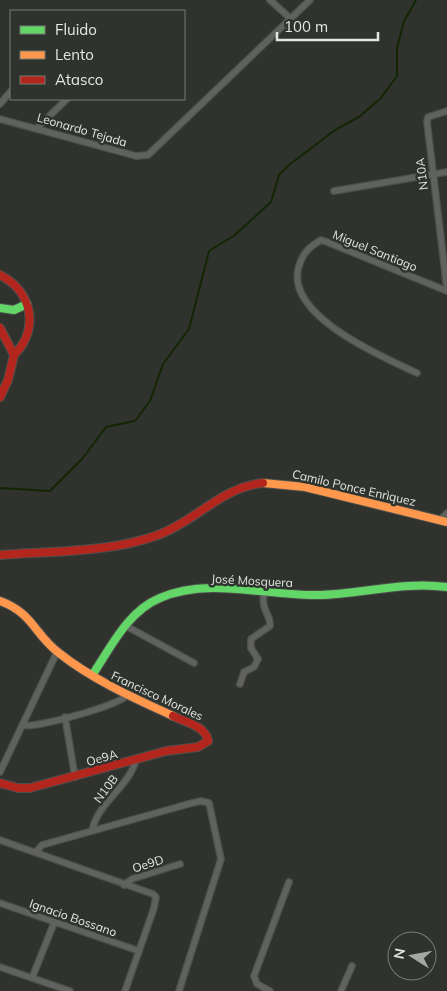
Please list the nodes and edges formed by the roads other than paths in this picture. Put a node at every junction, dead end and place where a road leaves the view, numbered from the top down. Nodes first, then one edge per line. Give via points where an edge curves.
1 (270, 0) edge
2 (310, 0) edge
3 (290, 18) junction
4 (10, 92) edge
5 (66, 100) edge
6 (0, 104) edge
7 (447, 111) edge
8 (0, 119) edge
9 (38, 128) junction
10 (447, 172) edge
11 (432, 174) junction
12 (334, 191) dead end
13 (0, 275) edge
14 (447, 290) edge
15 (27, 304) junction
16 (0, 308) edge
17 (0, 328) edge
18 (14, 356) junction
19 (417, 374) dead end
20 (0, 397) edge
21 (447, 513) edge
22 (443, 521) edge
23 (0, 555) edge
24 (447, 587) edge
25 (264, 593) junction
26 (0, 602) edge
27 (126, 626) junction
28 (57, 652) junction
29 (194, 663) dead end
30 (93, 674) junction
31 (240, 684) dead end
32 (127, 695) junction
33 (65, 718) junction
34 (22, 725) junction
35 (208, 740) joint
36 (136, 760) junction
37 (0, 772) edge
38 (75, 777) junction
39 (0, 782) edge
40 (92, 831) junction
41 (0, 840) edge
42 (36, 852) junction
43 (180, 864) dead end
44 (289, 882) dead end
45 (124, 885) junction
46 (0, 903) edge
47 (54, 923) junction
48 (139, 951) junction
49 (0, 966) edge
50 (352, 966) dead end
51 (32, 978) junction
52 (70, 991) edge
53 (125, 991) edge
54 (179, 991) edge
55 (270, 991) edge
56 (341, 991) edge

1 - 3 street
2 - 3 street
3 - 9 street, Leonardo Tejada via 148,155 136,156
4 - 6 street
5 - 9 street
7 - 11 street, N10A via 428,117
8 - 9 street, Leonardo Tejada
10 - 11 street
11 - 12 street
11 - 14 street, N10A
13 - 15 street via 14,282
14 - 19 street, Miguel Santiago via 320,240 303,254 297,273 300,294 314,310 350,341
15 - 16 street via 14,310
15 - 18 street via 29,331 26,341
17 - 18 street
18 - 20 street
21 - 22 street
22 - 23 street, Camilo Ponce Enrìquez via 306,488 258,484 224,496 161,534 148,538 108,546
24 - 25 street, José Mosquera via 419,584 319,595
25 - 27 street, José Mosquera via 180,591 158,598
25 - 31 street via 262,607 270,626 250,639 258,659 254,667 244,672
26 - 28 street, Francisco Morales via 15,605 27,614
27 - 29 street
27 - 30 street, José Mosquera
28 - 30 street, Francisco Morales
28 - 34 street
30 - 32 street, Francisco Morales
32 - 33 street via 119,702
32 - 35 street, Francisco Morales via 203,730
33 - 34 street
33 - 38 street
34 - 37 street
35 - 36 street, Oe9A via 198,747 166,751
36 - 38 street, Oe9A
36 - 40 street, N10B via 132,771 96,819
38 - 39 street, Oe9A via 30,788
40 - 42 street via 42,845
40 - 54 street via 192,803 205,801 211,808 221,859
41 - 42 street
42 - 45 street
43 - 45 street, Oe9D via 132,879
44 - 55 street via 254,976 257,984
45 - 48 street via 156,897
46 - 47 street, Ignacio Bossano
47 - 48 street, Ignacio Bossano
47 - 51 street
48 - 53 street
49 - 51 street
50 - 56 street
51 - 52 street

